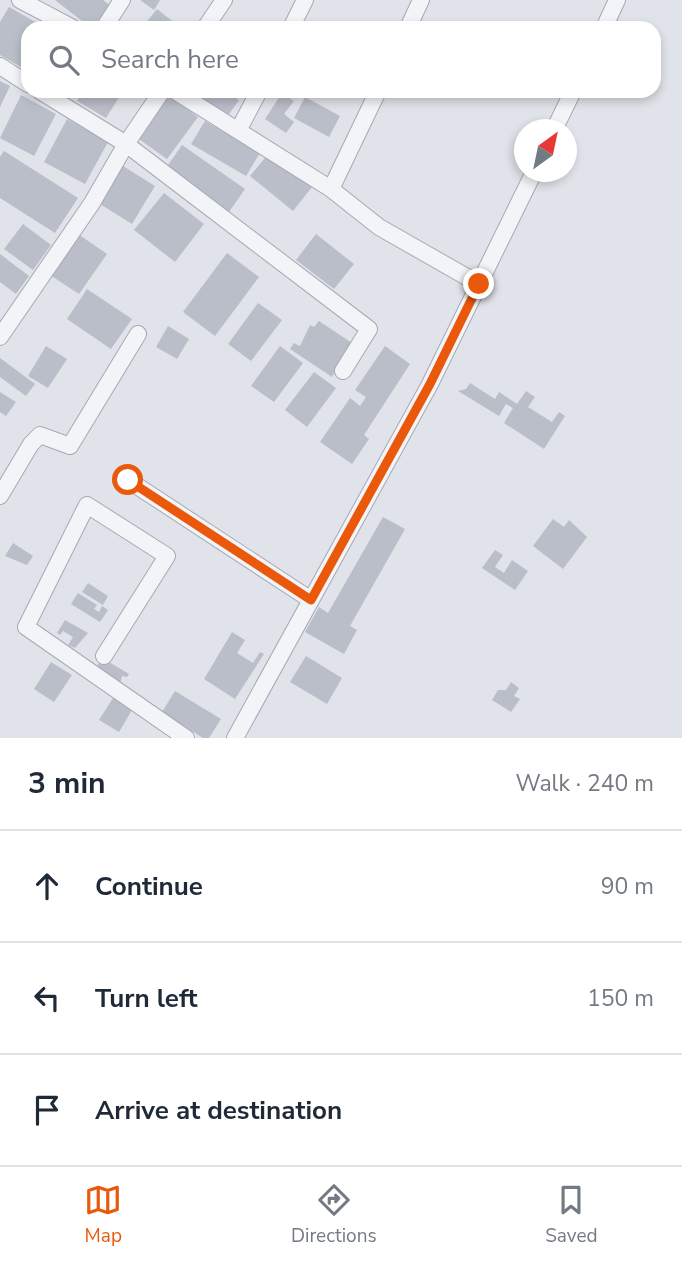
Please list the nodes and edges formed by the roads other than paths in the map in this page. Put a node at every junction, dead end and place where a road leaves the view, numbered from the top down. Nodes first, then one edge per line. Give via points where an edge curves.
1 (20, 0) edge
2 (122, 0) edge
3 (224, 0) edge
4 (305, 0) edge
5 (421, 0) edge
6 (617, 0) edge
7 (60, 21) edge
8 (108, 21) edge
9 (210, 21) edge
10 (294, 21) edge
11 (411, 21) edge
12 (607, 21) edge
13 (0, 66) edge
14 (21, 80) edge
15 (51, 98) edge
16 (157, 98) edge
17 (187, 98) edge
18 (255, 98) edge
19 (375, 98) edge
20 (570, 98) edge
21 (559, 119) edge
22 (239, 129) junction
23 (126, 145) junction
24 (529, 182) edge
25 (331, 189) junction
26 (479, 284) junction
27 (138, 334) dead end
28 (0, 337) edge
29 (343, 371) dead end
30 (128, 480) dead end
31 (0, 496) edge
32 (311, 600) junction
33 (104, 656) dead end
34 (186, 738) edge
35 (235, 738) edge

1 - 7 street
2 - 8 street
3 - 9 street
4 - 10 street
5 - 11 street
6 - 12 street
13 - 14 street
15 - 23 street
16 - 23 street
17 - 22 street
18 - 22 street
19 - 25 street
20 - 21 street
22 - 25 street
23 - 28 street
23 - 29 street via 369,329
24 - 26 street
25 - 26 street via 379,227
26 - 32 street via 430,384
27 - 31 street via 70,446 40,435
30 - 32 street
32 - 35 street
33 - 34 street via 167,556 87,505 26,627

